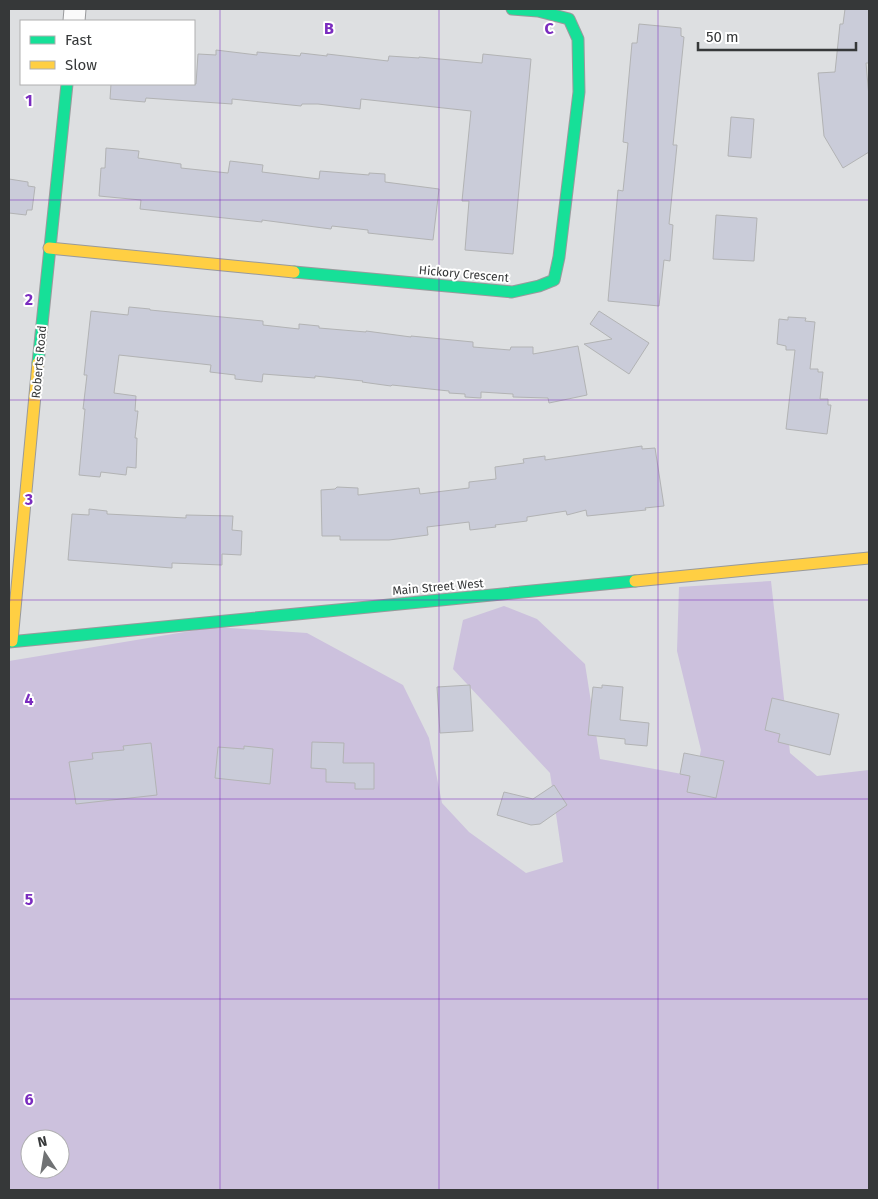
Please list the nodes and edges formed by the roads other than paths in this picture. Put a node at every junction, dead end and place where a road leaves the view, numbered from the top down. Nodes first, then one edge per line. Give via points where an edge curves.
1 (512, 9) edge
2 (67, 85) edge
3 (50, 248) junction
4 (869, 558) edge
5 (10, 642) edge

1 - 3 street, Hickory Crescent via 569,19 578,39 579,92 554,280 512,292
2 - 3 street, Roberts Road
3 - 5 street, Roberts Road
4 - 5 street, Main Street West

